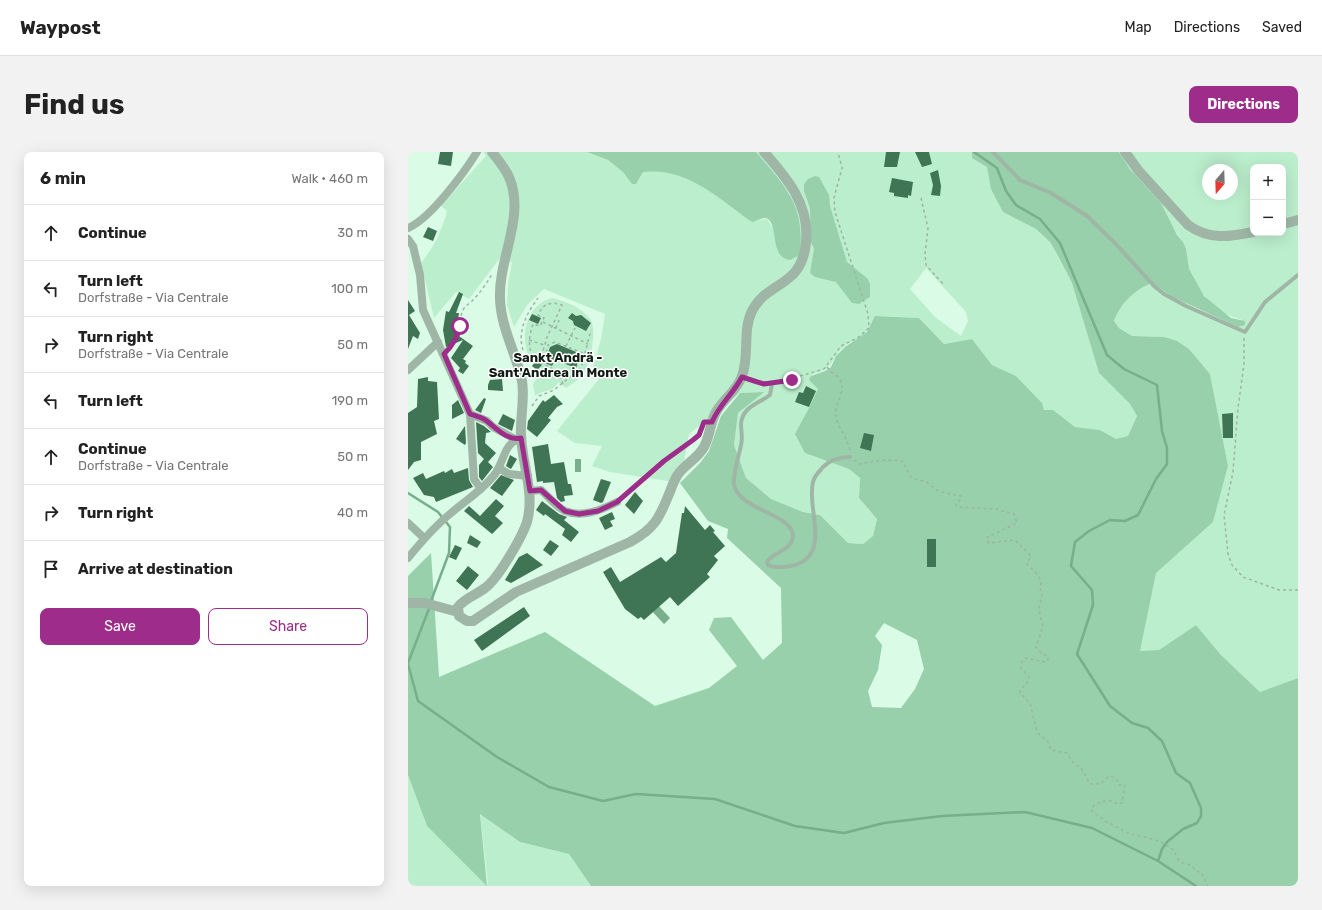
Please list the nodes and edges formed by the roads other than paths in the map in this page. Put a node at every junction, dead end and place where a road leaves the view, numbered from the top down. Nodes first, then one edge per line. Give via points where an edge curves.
1 (477, 152) edge
2 (492, 152) edge
3 (764, 152) edge
4 (993, 152) edge
5 (1125, 152) edge
6 (1298, 220) edge
7 (1286, 223) edge
8 (408, 228) edge
9 (1250, 233) edge
10 (408, 239) edge
11 (1298, 275) edge
12 (438, 342) junction
13 (408, 370) edge
14 (742, 377) junction
15 (470, 414) junction
16 (518, 439) junction
17 (850, 457) road end
18 (499, 468) junction
19 (528, 476) junction
20 (481, 489) junction
21 (530, 491) junction
22 (617, 502) road end
23 (408, 522) edge
24 (424, 538) junction
25 (408, 558) edge
26 (409, 603) edge
27 (456, 612) junction

1 - 8 street via 445,195 415,225
2 - 16 street via 509,176 514,197 513,220 500,287 500,306 521,379
3 - 14 street via 795,191 804,215 807,240 804,255 794,274 761,299 752,310 748,323
4 - 11 lane via 1014,176 1025,184 1051,193 1087,216 1164,294 1245,332 1265,302
5 - 9 street via 1188,225 1219,237
6 - 7 street
10 - 12 street via 413,246 423,310
12 - 13 street
12 - 15 street
14 - 17 lane via 772,384 770,395 747,409 741,418 742,443 734,477 734,486 743,499 785,522 792,532 793,537 787,547 769,559 768,565 793,565 812,552 815,534 813,481 827,463 842,457
14 - 27 street via 716,412 701,452 680,472 654,526 645,534 516,592 473,621 462,620
15 - 16 street
15 - 20 street via 474,478
16 - 18 street via 509,446
16 - 19 street
18 - 19 street via 509,474
18 - 20 street
19 - 21 street
20 - 24 street via 450,513
21 - 22 street via 541,490 565,511 579,514 598,511
21 - 27 street via 527,522 509,555 492,582 462,602
23 - 24 street
24 - 25 street
26 - 27 street via 425,603

